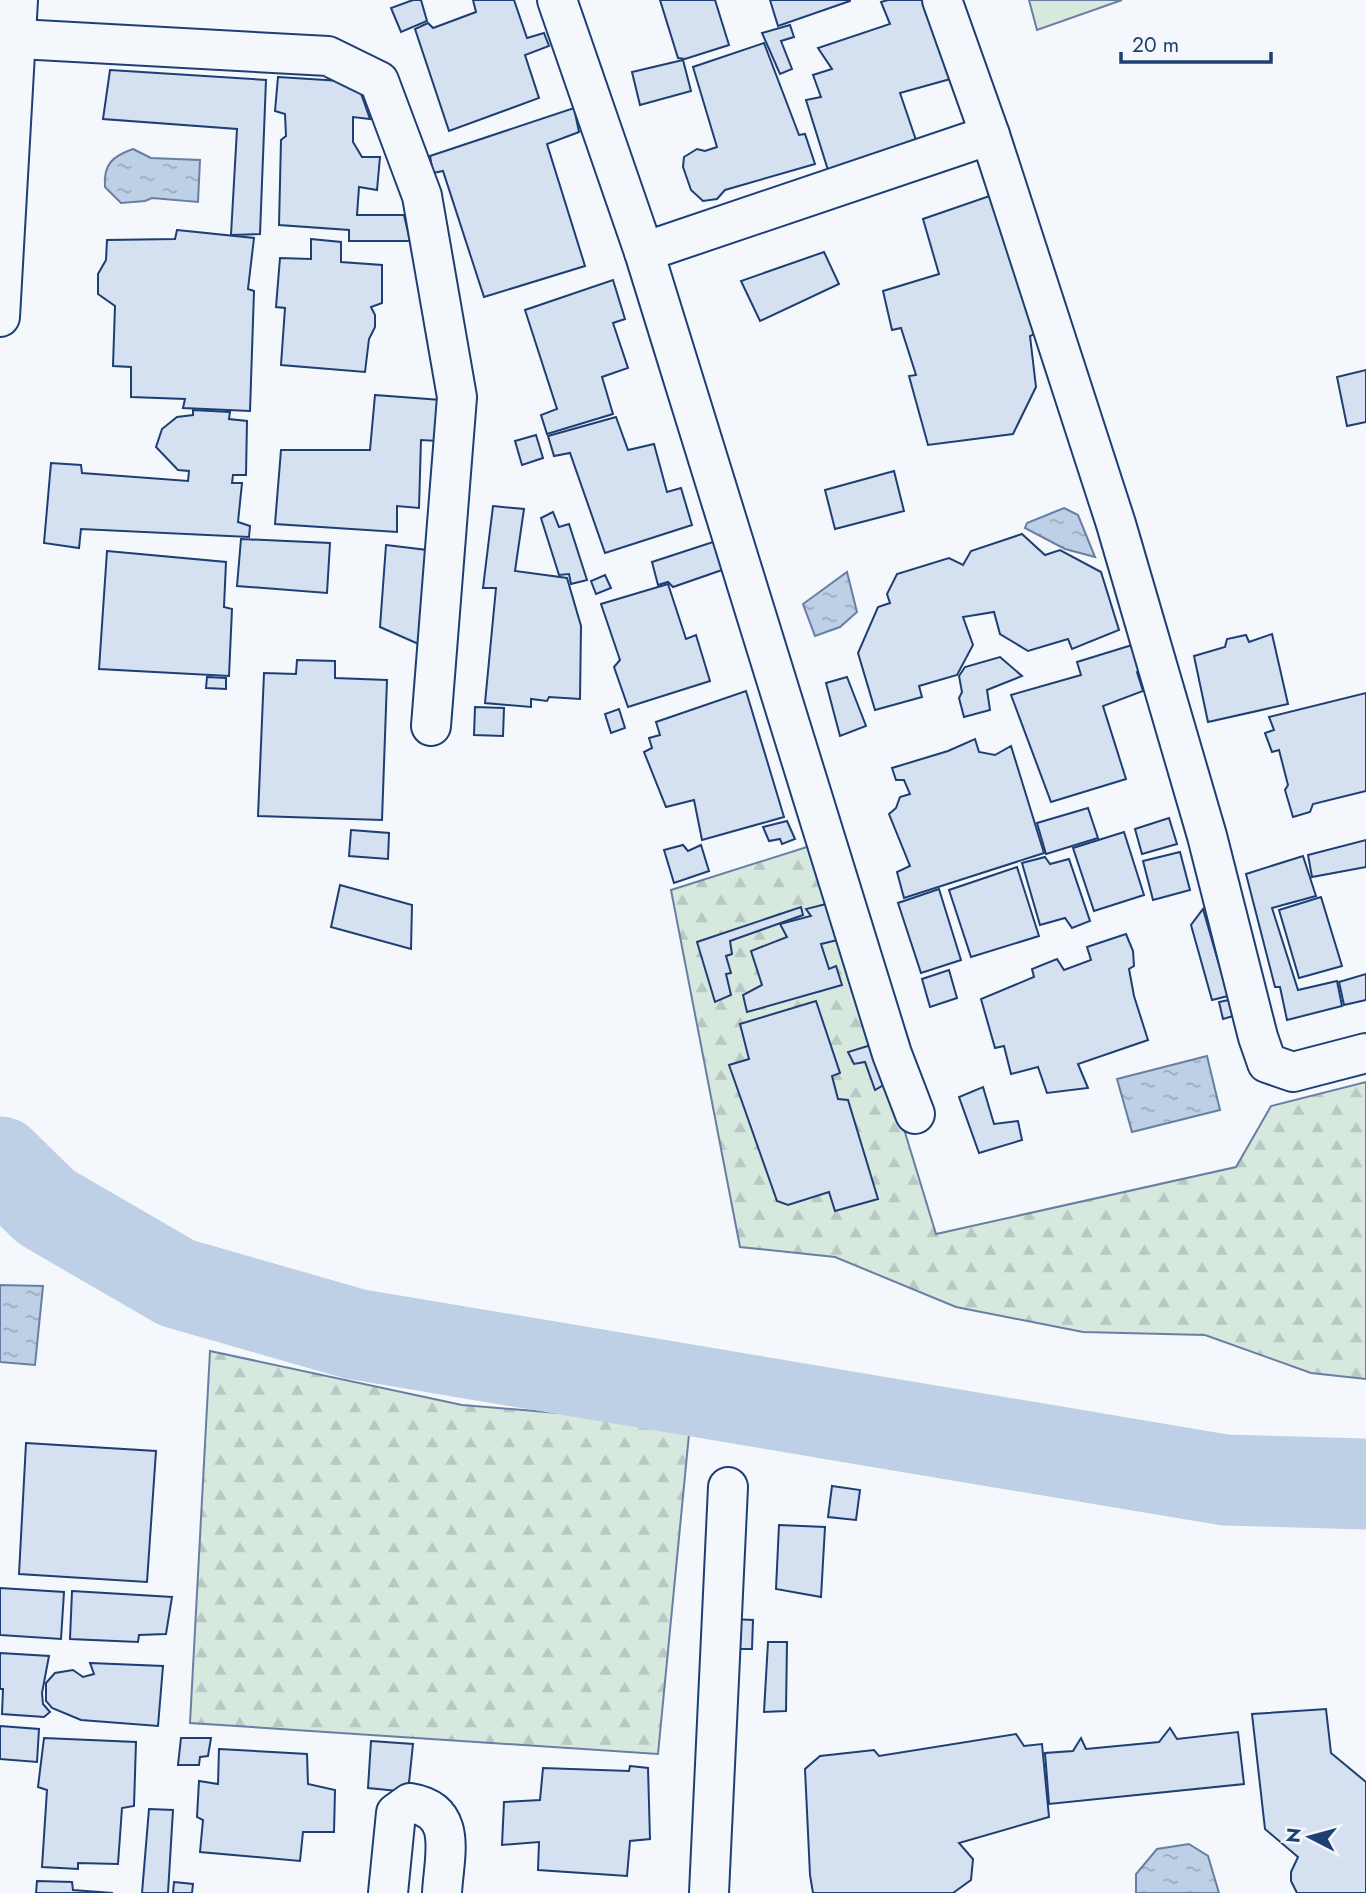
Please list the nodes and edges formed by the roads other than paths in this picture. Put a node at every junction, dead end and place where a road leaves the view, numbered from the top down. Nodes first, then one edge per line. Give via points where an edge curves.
1 (18, 0) edge
2 (557, 0) edge
3 (942, 0) edge
4 (8, 38) edge
5 (990, 135) junction
6 (644, 252) junction
7 (0, 317) edge
8 (431, 726) dead end
9 (1366, 1053) edge
10 (915, 1114) dead end
11 (728, 1488) dead end
12 (388, 1893) edge
13 (442, 1893) edge
14 (709, 1893) edge

1 - 4 street
2 - 6 street
3 - 5 street
4 - 7 street
4 - 8 street via 328,56 379,80 422,196 457,397
5 - 6 street
5 - 9 street via 1116,524 1267,1063 1293,1072
6 - 10 street via 888,1041
11 - 14 street
12 - 13 street via 396,1812 410,1803 439,1815 445,1829

